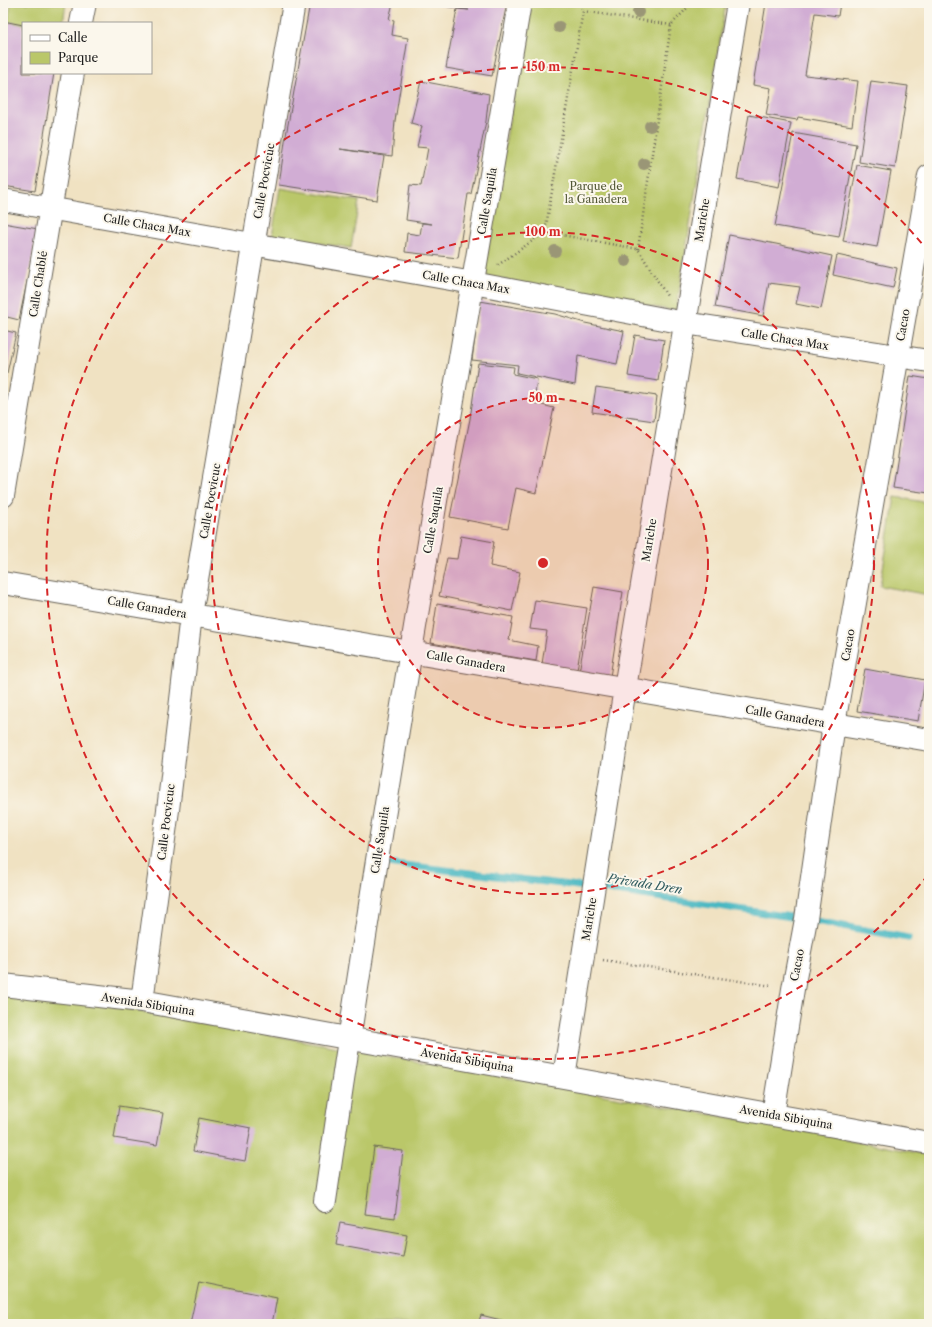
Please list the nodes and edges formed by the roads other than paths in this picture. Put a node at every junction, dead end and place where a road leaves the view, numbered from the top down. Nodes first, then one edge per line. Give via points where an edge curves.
1 (85, 3) edge
2 (294, 3) edge
3 (520, 3) edge
4 (738, 3) edge
5 (81, 22) edge
6 (73, 74) edge
7 (929, 176) edge
8 (3, 200) edge
9 (51, 208) junction
10 (253, 245) junction
11 (473, 283) junction
12 (685, 323) junction
13 (898, 357) junction
14 (929, 362) edge
15 (3, 496) edge
16 (3, 583) edge
17 (191, 615) junction
18 (411, 652) junction
19 (625, 688) junction
20 (834, 724) junction
21 (929, 740) edge
22 (3, 985) edge
23 (142, 1001) junction
24 (348, 1038) junction
25 (564, 1077) junction
26 (773, 1115) junction
27 (929, 1143) edge
28 (325, 1201) dead end

1 - 5 street
2 - 10 street, Calle Pocvicuc
3 - 11 street, Calle Saquila
4 - 12 street, Mariche
6 - 9 street, Calle Chablé
7 - 13 street, Cacao
8 - 9 street, Calle Chaca Max
9 - 10 street, Calle Chaca Max
9 - 15 street, Calle Chablé
10 - 11 street, Calle Chaca Max
10 - 17 street, Calle Pocvicuc
11 - 12 street, Calle Chaca Max
11 - 18 street, Calle Saquila
12 - 13 street, Calle Chaca Max
12 - 19 street, Mariche
13 - 14 street, Calle Chaca Max
13 - 20 street, Cacao
16 - 17 street, Calle Ganadera
17 - 18 street, Calle Ganadera
17 - 23 street, Calle Pocvicuc
18 - 19 street, Calle Ganadera
18 - 24 street, Calle Saquila
19 - 20 street, Calle Ganadera
19 - 25 street, Mariche
20 - 21 street, Calle Ganadera
20 - 26 street, Cacao via 806,919
22 - 23 street, Avenida Sibiquina
23 - 24 street, Avenida Sibiquina
24 - 25 street, Avenida Sibiquina
24 - 28 street, Calle Saquila
25 - 26 street, Avenida Sibiquina
26 - 27 street, Avenida Sibiquina

